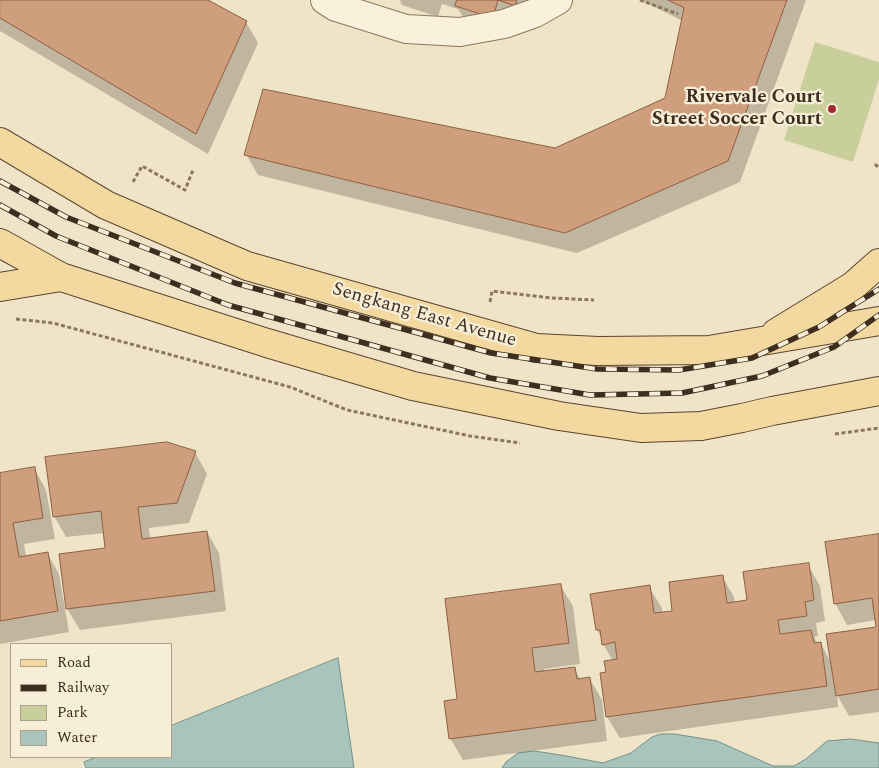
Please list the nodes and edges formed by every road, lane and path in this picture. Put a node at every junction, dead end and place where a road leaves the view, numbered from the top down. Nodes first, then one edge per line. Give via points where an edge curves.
1 (325, 0) edge
2 (558, 0) edge
3 (640, 0) edge
4 (678, 14) dead end
5 (0, 142) edge
6 (875, 164) dead end
7 (879, 168) edge
8 (193, 170) dead end
9 (131, 185) dead end
10 (0, 243) edge
11 (879, 263) edge
12 (62, 277) junction
13 (0, 287) edge
14 (594, 300) dead end
15 (489, 308) dead end
16 (14, 319) dead end
17 (879, 321) edge
18 (764, 341) junction
19 (879, 391) edge
20 (528, 445) dead end

1 - 2 lane via 336,7 406,30 460,32 504,24 535,13
3 - 4 path
5 - 18 main road, Sengkang East Avenue via 106,205 246,266 536,348 709,350
6 - 7 path
8 - 9 path via 185,190 142,166
10 - 12 main road
11 - 18 main road via 853,286
12 - 13 main road
12 - 19 main road via 414,386 559,416 641,428 700,426
14 - 15 path via 492,291
16 - 20 path via 53,323 281,384 347,410
17 - 18 main road, Sengkang East Avenue

